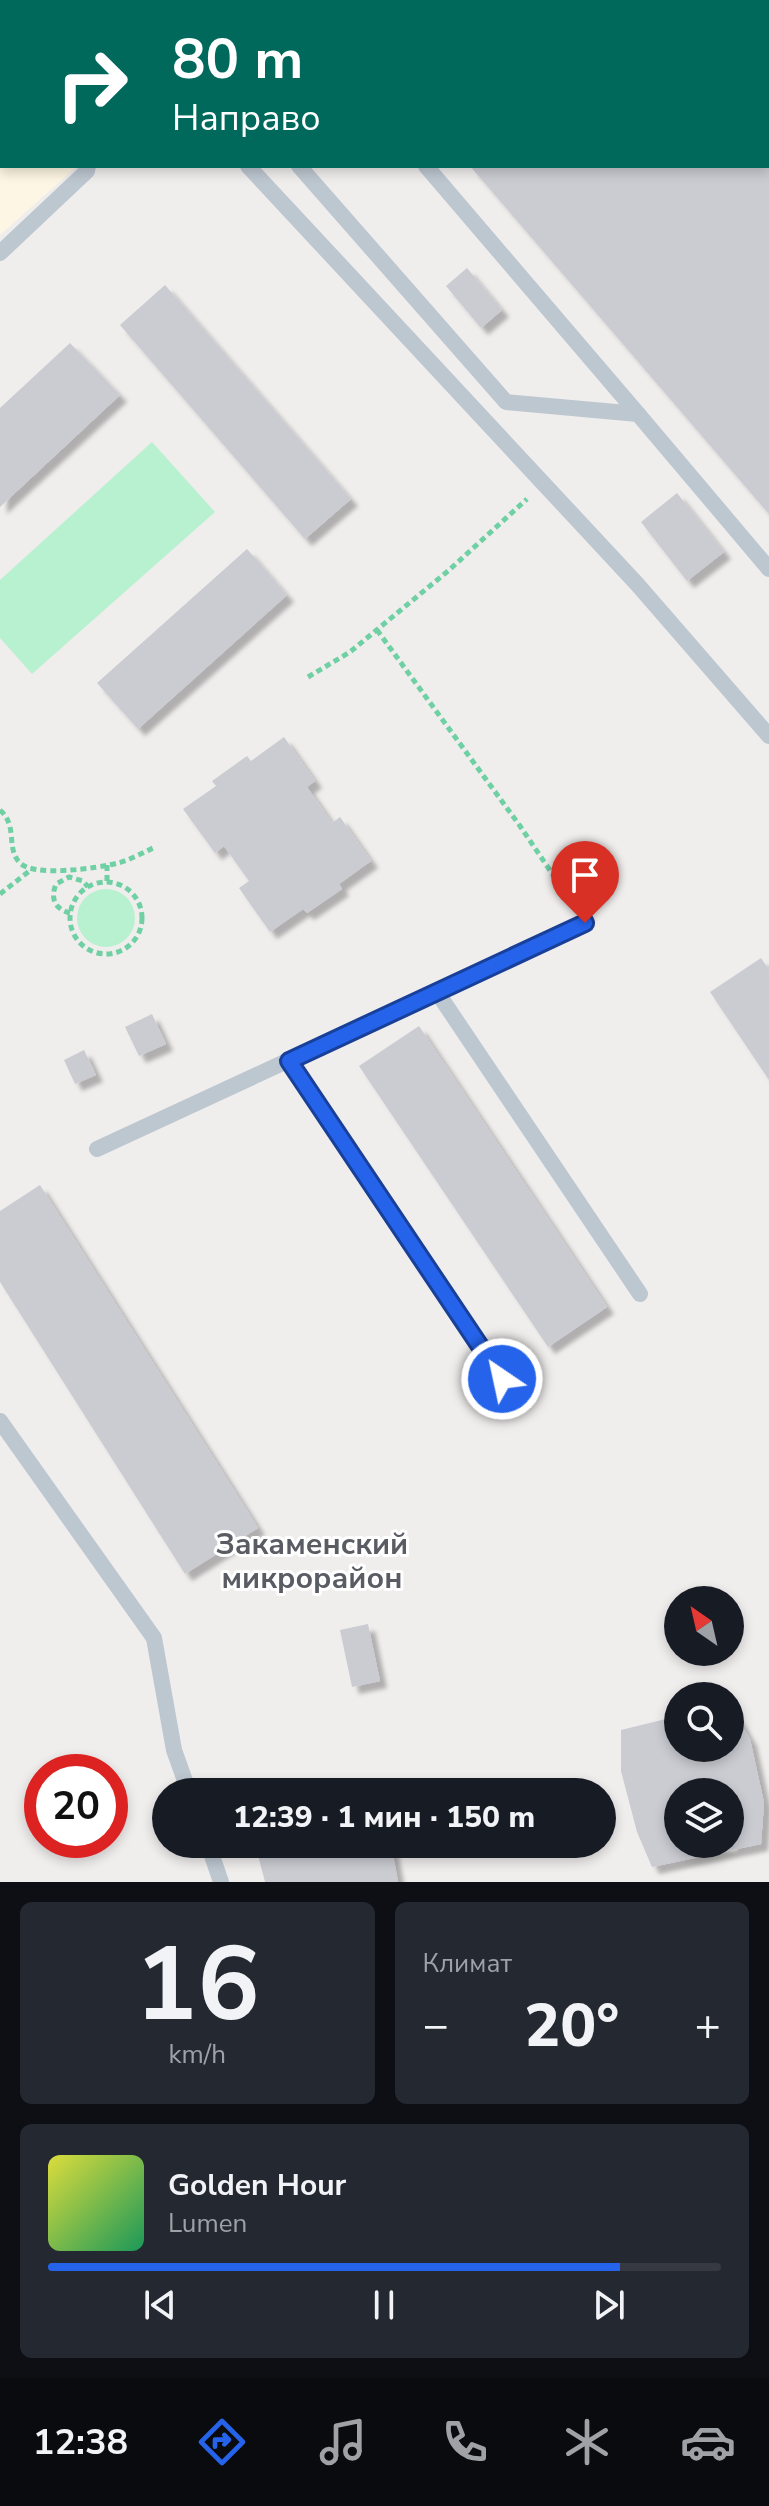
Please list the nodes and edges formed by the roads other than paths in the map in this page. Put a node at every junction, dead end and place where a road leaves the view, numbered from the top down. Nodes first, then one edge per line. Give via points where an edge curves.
1 (88, 168) edge
2 (250, 168) edge
3 (301, 168) edge
4 (428, 168) edge
5 (0, 253) edge
6 (638, 414) junction
7 (769, 569) edge
8 (769, 736) edge
9 (585, 923) road end
10 (437, 992) junction
11 (289, 1061) junction
12 (97, 1149) dead end
13 (640, 1294) dead end
14 (502, 1379) dead end
15 (0, 1421) edge
16 (184, 1778) edge
17 (213, 1858) edge
18 (221, 1882) edge

1 - 5 lane
2 - 8 lane via 637,584
3 - 6 lane via 506,402
4 - 6 lane
6 - 7 lane
9 - 10 lane
10 - 11 lane
10 - 13 lane
11 - 12 lane
11 - 14 lane
15 - 16 lane via 154,1638
17 - 18 lane

